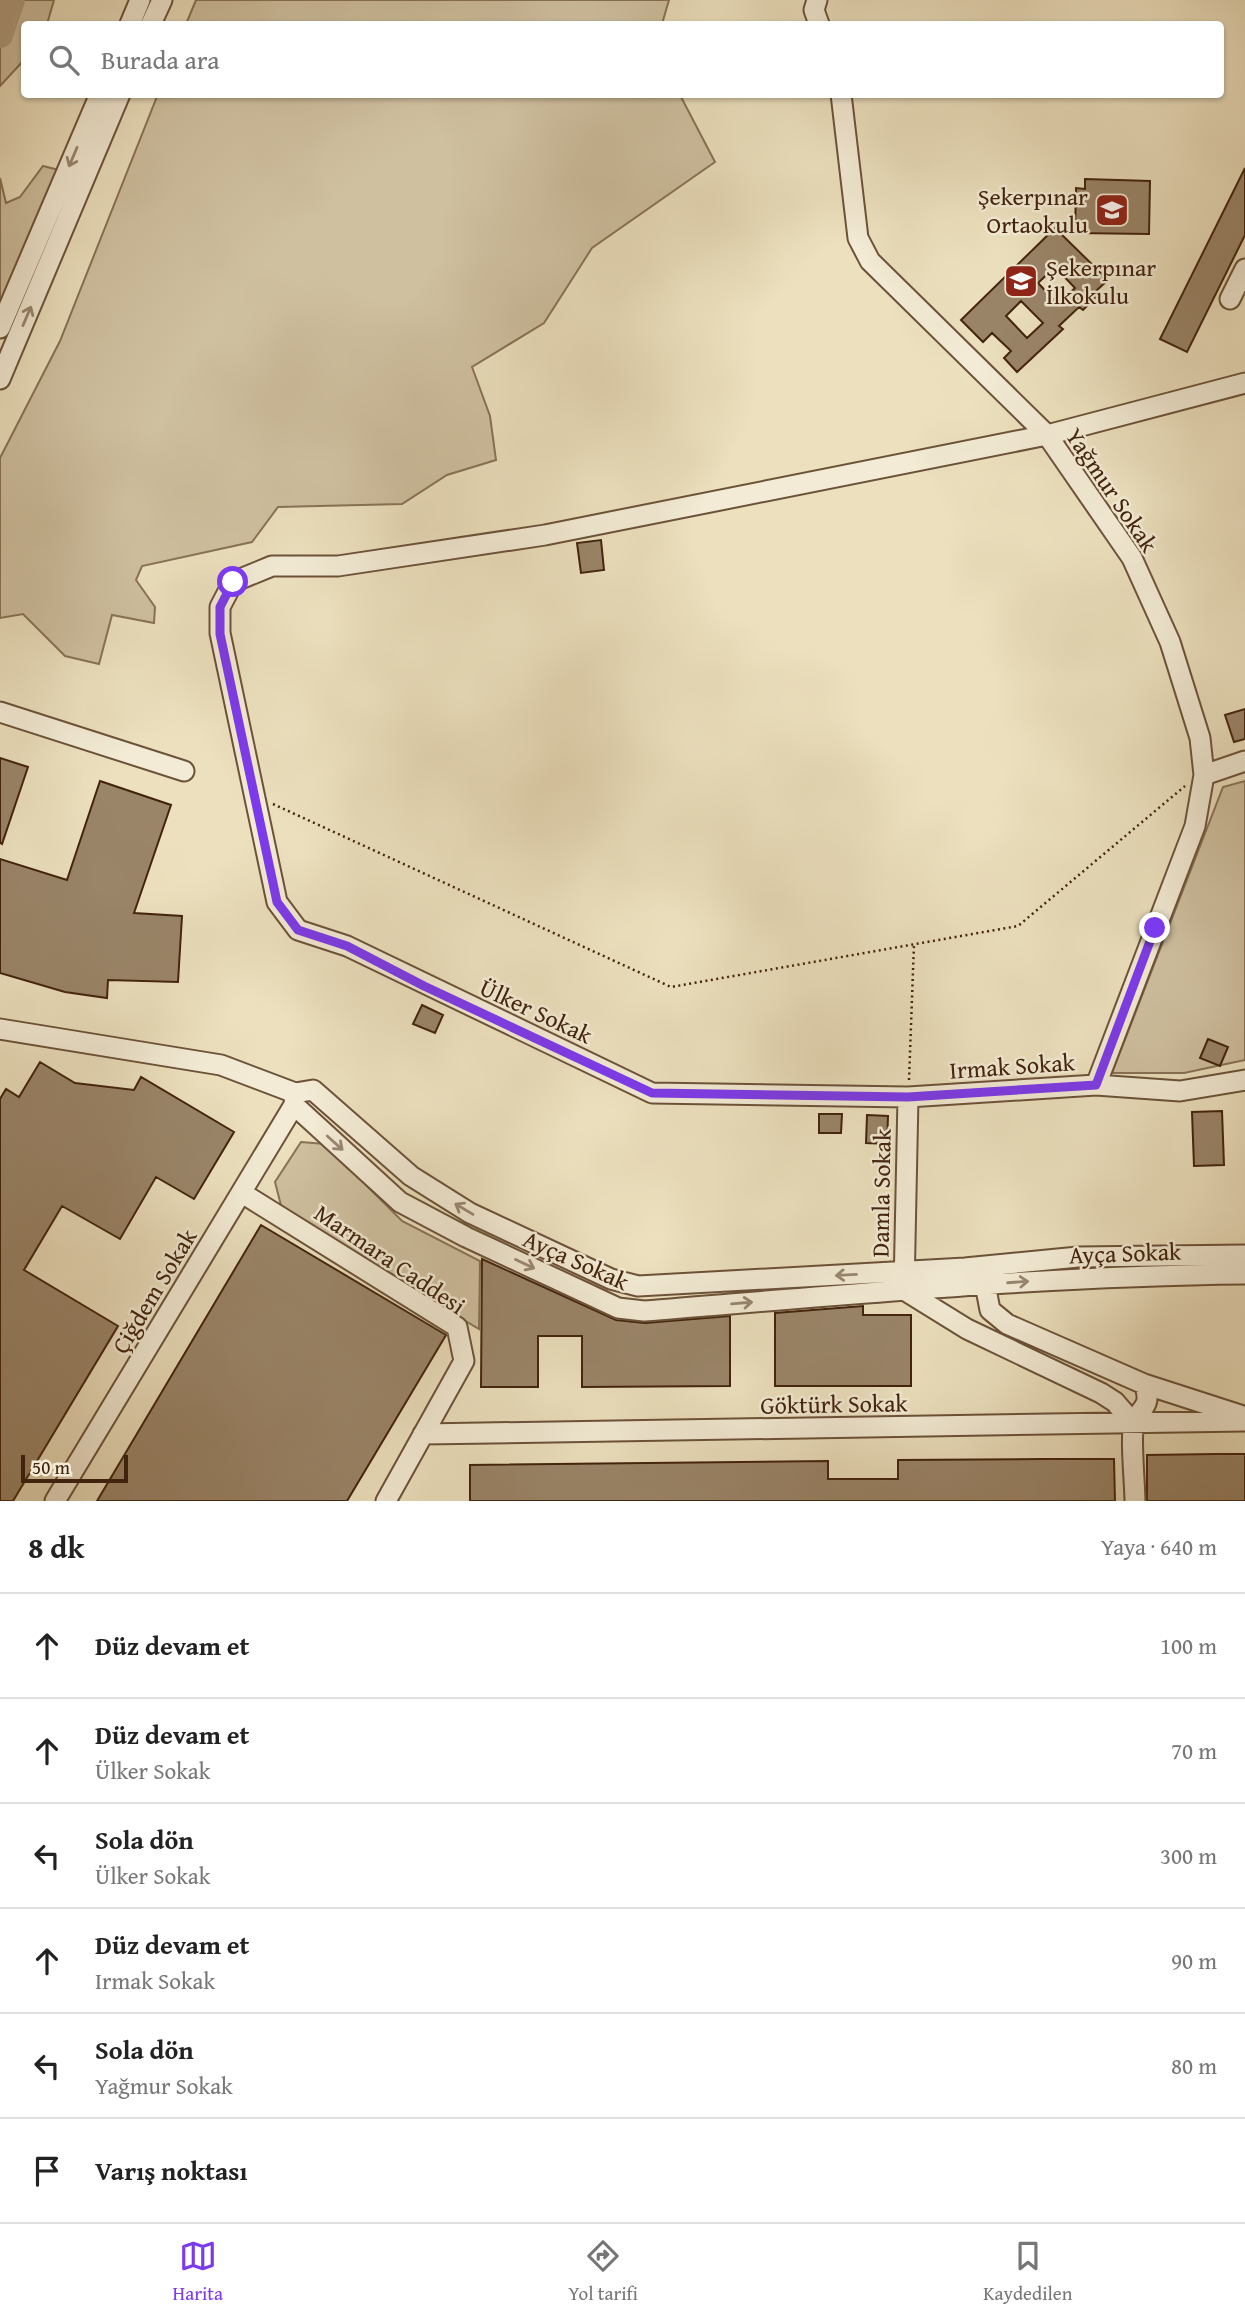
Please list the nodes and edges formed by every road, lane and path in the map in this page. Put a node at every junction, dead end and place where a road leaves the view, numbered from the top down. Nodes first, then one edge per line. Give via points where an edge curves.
1 (140, 0) edge
2 (162, 0) edge
3 (817, 0) edge
4 (131, 21) edge
5 (152, 21) edge
6 (818, 21) edge
7 (98, 98) edge
8 (118, 98) edge
9 (842, 98) edge
10 (1245, 269) edge
11 (1230, 299) dead end
12 (0, 328) edge
13 (0, 379) edge
14 (1245, 383) edge
15 (1046, 435) junction
16 (0, 712) edge
17 (1245, 761) edge
18 (184, 771) dead end
19 (1204, 773) junction
20 (253, 795) junction
21 (914, 944) junction
22 (1, 1031) edge
23 (1245, 1080) edge
24 (1096, 1085) junction
25 (908, 1097) junction
26 (294, 1099) junction
27 (242, 1193) junction
28 (1238, 1255) edge
29 (1245, 1274) edge
30 (904, 1281) junction
31 (985, 1284) junction
32 (1144, 1384) junction
33 (1245, 1418) edge
34 (1134, 1424) junction
35 (423, 1434) junction
36 (55, 1501) edge
37 (386, 1501) edge
38 (1135, 1501) edge

1 - 4 street
2 - 5 street
3 - 6 street
7 -> 12 street
13 -> 8 street
9 - 15 street, Yağmur Sokak via 859,238 870,261
10 - 11 street
14 - 15 street, Ülker Sokak
15 - 19 street, Yağmur Sokak via 1132,558 1170,642 1200,738
15 - 20 street, Ülker Sokak via 545,535 338,566 272,566 233,582 220,607 220,634
16 - 18 street
17 - 19 street
19 - 21 path via 1018,926
19 - 24 street, Yağmur Sokak via 1195,826
20 - 21 path via 671,987
20 - 25 street, Ülker Sokak via 277,902 298,930 347,946 652,1093
21 - 25 path
22 - 26 street, Ayça Sokak via 221,1065
23 - 24 street, Irmak Sokak via 1180,1091
24 - 25 street, Irmak Sokak
25 - 30 street, Damla Sokak
26 - 27 street, Çiğdem Sokak
30 -> 26 street via 638,1286 611,1279 470,1213 411,1176 313,1090
26 -> 30 street, Ayça Sokak via 400,1202 618,1308 644,1311
27 - 35 street, Marmara Caddesi via 457,1327 464,1361
27 - 36 street, Çiğdem Sokak
28 - 30 street via 1078,1257
31 -> 29 street, Ayça Sokak
30 - 31 street, Ayça Sokak
30 - 34 street via 967,1329 1115,1402
31 - 32 street via 990,1310 1007,1324
32 - 33 street
32 - 34 street via 1146,1409
33 - 34 street, Göktürk Sokak
34 - 35 street, Göktürk Sokak
34 - 38 street
35 - 37 street, Marmara Caddesi

